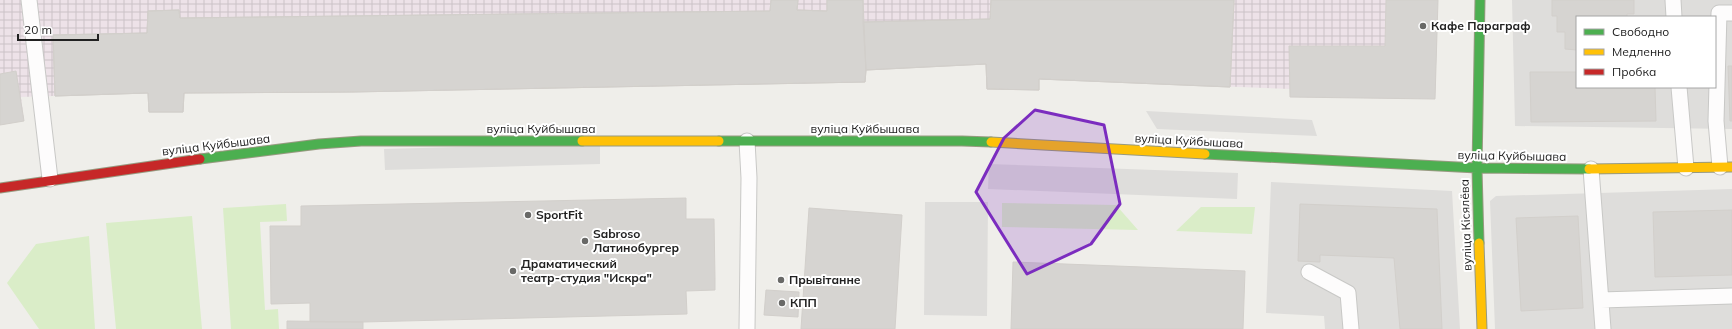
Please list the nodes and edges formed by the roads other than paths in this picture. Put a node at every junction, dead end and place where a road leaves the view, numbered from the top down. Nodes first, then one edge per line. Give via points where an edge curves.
1 (30, 0) edge
2 (1480, 0) edge
3 (1673, 0) edge
4 (1732, 13) edge
5 (1674, 16) edge
6 (1679, 88) edge
7 (748, 141) junction
8 (1726, 167) edge
9 (1477, 168) junction
10 (1686, 168) junction
11 (1591, 169) junction
12 (50, 179) junction
13 (0, 188) edge
14 (1309, 272) dead end
15 (1732, 296) edge
16 (1601, 300) junction
17 (747, 329) edge
18 (1351, 329) edge
19 (1482, 329) edge
20 (1603, 329) edge

1 - 12 lane
2 - 9 main road, вуліца Кісялёва
3 - 5 lane
4 - 8 lane via 1719,13 1716,122
6 - 10 lane
7 - 9 main road, вуліца Куйбышава via 962,141
7 - 12 main road, вуліца Куйбышава via 361,140
7 - 17 lane
8 - 10 main road, вуліца Куйбышава
9 - 11 main road, вуліца Куйбышава
9 - 19 main road, вуліца Кісялёва
10 - 11 main road, вуліца Куйбышава
11 - 16 lane
12 - 13 main road, вуліца Куйбышава
14 - 18 lane via 1348,293
15 - 16 lane
16 - 20 lane

